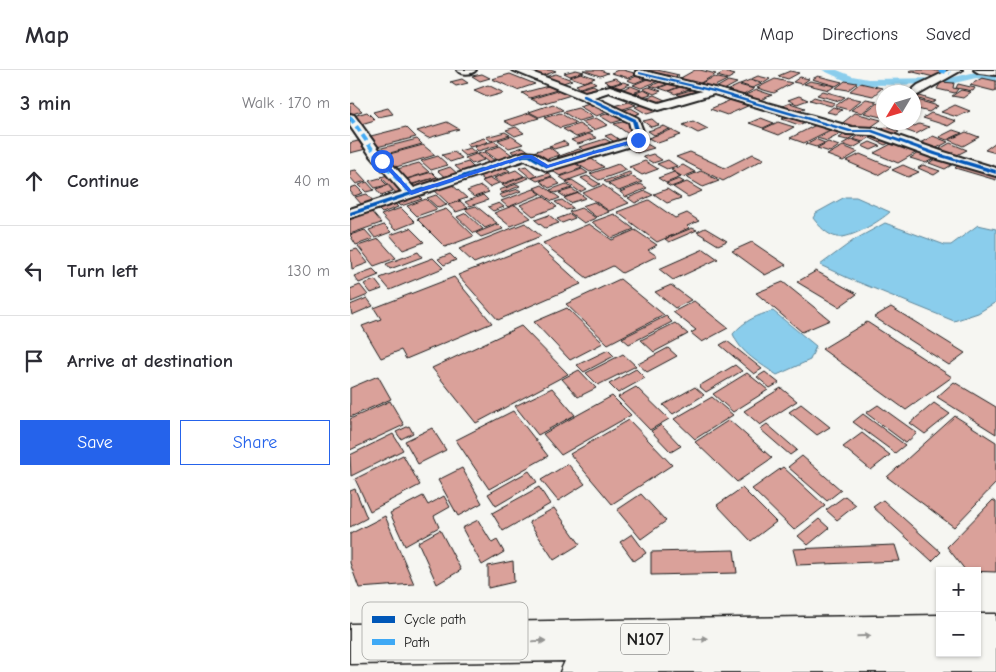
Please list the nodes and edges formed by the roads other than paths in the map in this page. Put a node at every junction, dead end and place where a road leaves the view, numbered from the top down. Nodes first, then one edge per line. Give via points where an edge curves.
1 (462, 70) edge
2 (470, 70) edge
3 (517, 70) edge
4 (939, 70) edge
5 (979, 70) edge
6 (954, 72) edge
7 (996, 72) edge
8 (640, 73) dead end
9 (921, 89) edge
10 (714, 91) junction
11 (584, 96) junction
12 (350, 117) edge
13 (876, 127) edge
14 (872, 131) junction
15 (996, 172) edge
16 (411, 193) junction
17 (350, 214) edge
18 (981, 634) edge
19 (996, 634) edge
20 (936, 635) edge
21 (528, 641) edge
22 (996, 665) edge
23 (580, 672) edge

1 - 2 street
3 - 11 street
4 - 6 street
5 - 7 street
6 - 9 street
8 - 10 street
10 - 11 street via 662,107 613,90
10 - 14 street via 851,132
11 - 16 street via 634,120 640,139 547,167 530,156 524,156
12 - 16 street via 376,156
13 - 14 street
14 - 15 street
16 - 17 street
18 - 19 highway
21 -> 20 highway, N107
22 - 23 highway, N107

